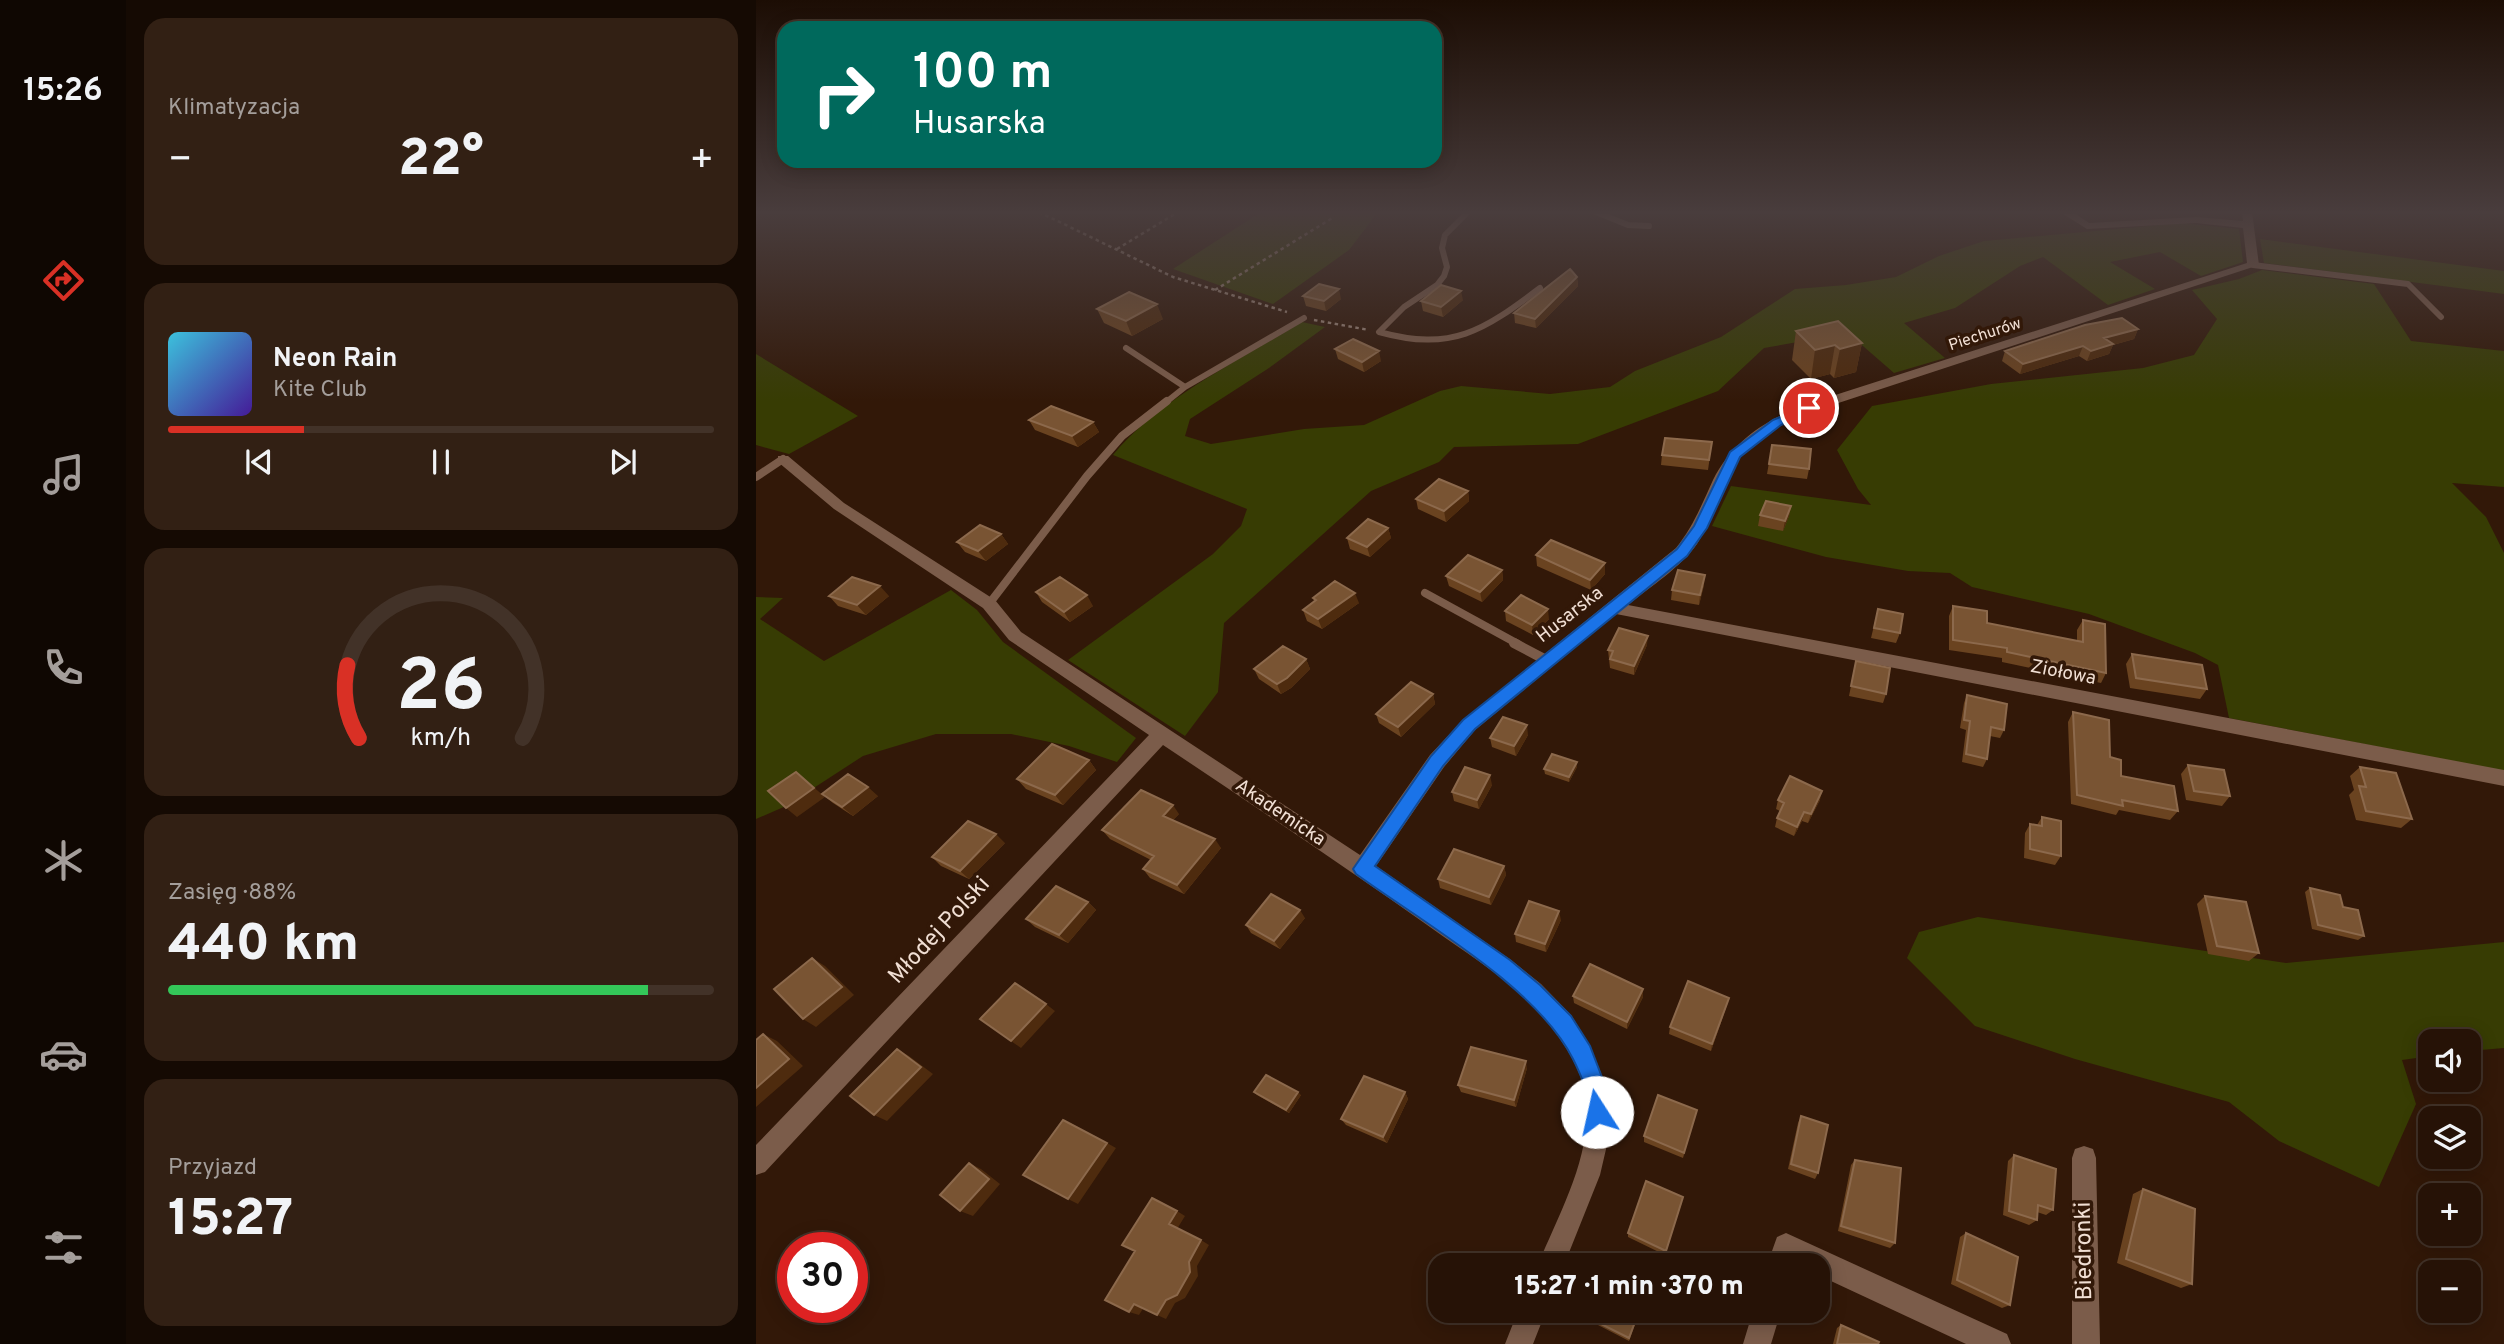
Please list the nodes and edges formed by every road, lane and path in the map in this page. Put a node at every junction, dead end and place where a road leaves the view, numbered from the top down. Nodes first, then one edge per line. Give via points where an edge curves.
1 (1168, 275) edge
2 (1240, 275) edge
3 (1444, 275) edge
4 (2223, 275) edge
5 (2332, 275) edge
6 (1540, 288) dead end
7 (1215, 290) junction
8 (2441, 317) dead end
9 (1304, 318) junction
10 (1379, 332) junction
11 (1126, 348) dead end
12 (1185, 387) junction
13 (1809, 408) joint
14 (783, 459) joint
15 (756, 477) edge
16 (1425, 593) dead end
17 (989, 604) junction
18 (1614, 608) junction
19 (1546, 660) junction
20 (1162, 734) junction
21 (2504, 778) edge
22 (1363, 869) junction
23 (2084, 1158) dead end
24 (756, 1163) edge
25 (1555, 1253) edge
26 (1784, 1253) edge
27 (1801, 1253) edge
28 (1830, 1266) edge
29 (1527, 1323) edge
30 (1763, 1323) edge
31 (1519, 1344) edge
32 (1757, 1344) edge
33 (1997, 1344) edge
34 (2087, 1344) edge

1 - 7 path
2 - 7 path
3 - 10 lane
4 - 13 street, Piechurów
5 - 8 lane via 2408,284
6 - 10 lane via 1497,321 1463,336 1432,342 1402,340
7 - 9 path
9 - 10 path
9 - 12 lane
11 - 12 lane
12 - 17 lane via 1122,436
13 - 18 street, Husarska via 1777,423 1735,454 1691,541
14 - 15 lane
14 - 17 street, Akademicka via 839,506
16 - 19 lane
17 - 20 street, Akademicka via 1015,636
18 - 19 street, Husarska
18 - 21 street, Ziołowa
19 - 22 street, Husarska via 1469,724 1437,761
20 - 22 street, Akademicka
20 - 24 street, Młodej Polski
22 - 25 street, Akademicka via 1533,992 1563,1023 1582,1054 1597,1093 1598,1132 1587,1175
23 - 34 street, Biedronki
26 - 27 street via 1786,1246
28 - 33 street
29 - 31 street
30 - 32 street

